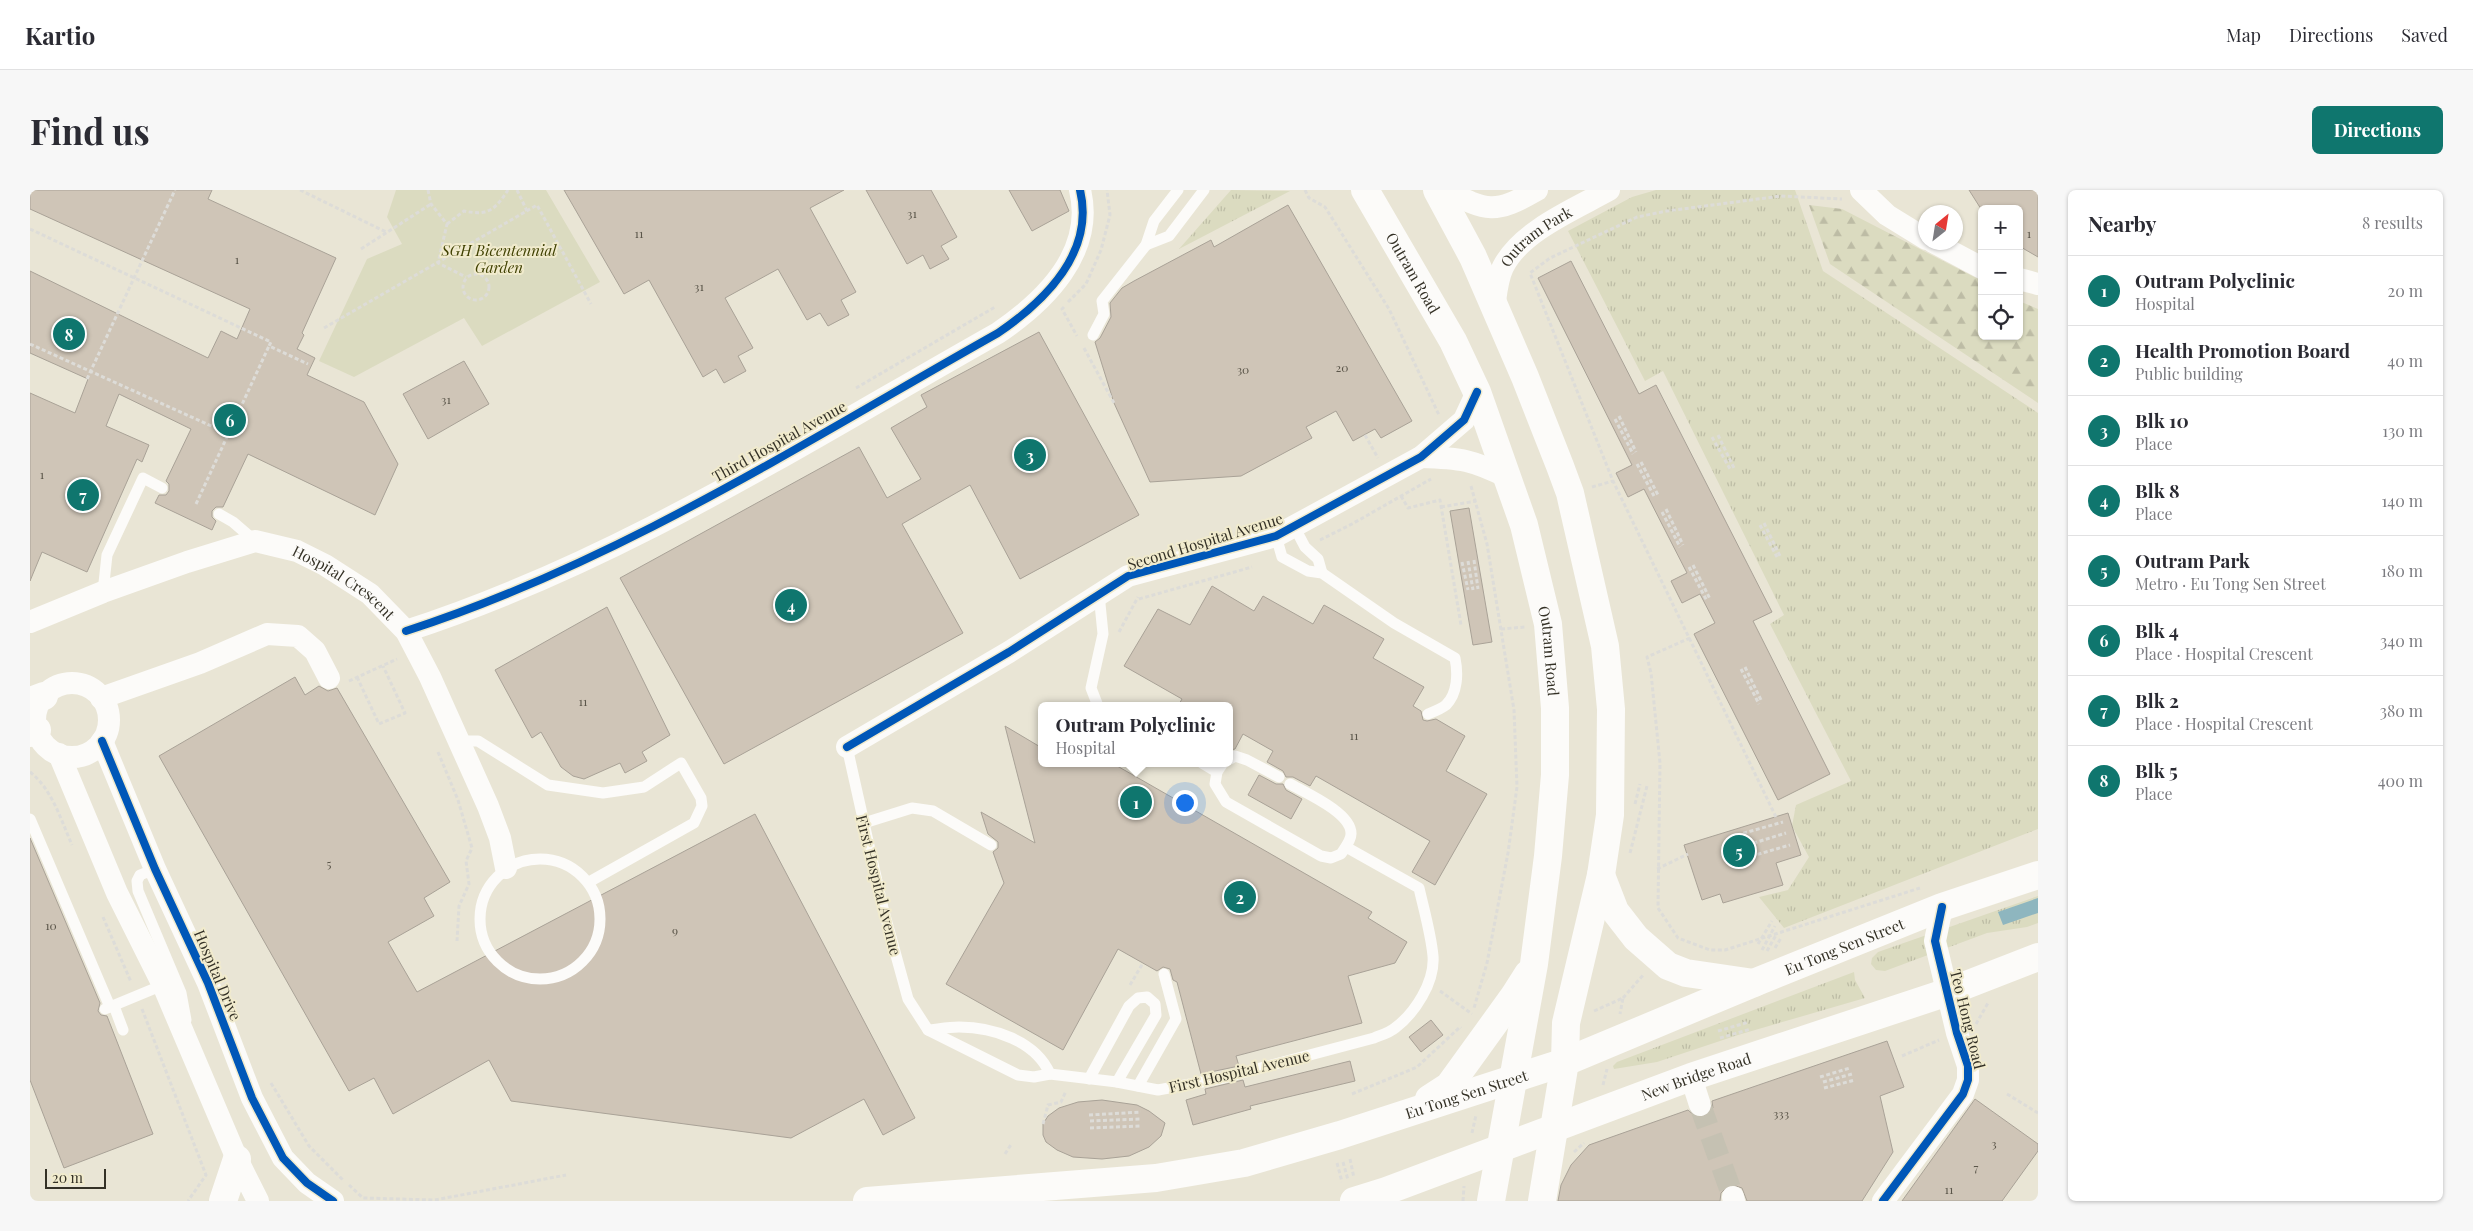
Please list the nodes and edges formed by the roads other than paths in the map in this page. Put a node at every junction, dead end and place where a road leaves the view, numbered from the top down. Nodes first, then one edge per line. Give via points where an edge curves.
1 (1080, 190) edge
2 (1178, 190) edge
3 (1204, 190) edge
4 (1365, 190) edge
5 (1437, 190) edge
6 (1446, 190) edge
7 (1537, 190) edge
8 (1609, 190) edge
9 (1867, 195) edge
10 (1918, 234) edge
11 (1146, 245) junction
12 (1948, 250) edge
13 (1978, 266) edge
14 (2023, 280) edge
15 (2038, 284) edge
16 (1494, 309) junction
17 (1093, 335) dead end
18 (1477, 392) junction
19 (1421, 457) junction
20 (1509, 478) junction
21 (162, 488) dead end
22 (219, 514) dead end
23 (1285, 532) junction
24 (255, 541) junction
25 (1322, 573) junction
26 (103, 592) junction
27 (1099, 594) junction
28 (30, 622) edge
29 (406, 631) junction
30 (329, 678) dead end
31 (37, 698) edge
32 (101, 698) junction
33 (1096, 702) edge
34 (1428, 714) dead end
35 (33, 731) edge
36 (102, 741) junction
37 (458, 741) junction
38 (847, 747) joint
39 (59, 754) junction
40 (1233, 757) edge
41 (1220, 768) edge
42 (1279, 777) dead end
43 (1290, 784) dead end
44 (30, 820) edge
45 (864, 822) junction
46 (991, 845) dead end
47 (1346, 846) junction
48 (506, 868) junction
49 (155, 869) junction
50 (1602, 875) junction
51 (2038, 875) edge
52 (588, 882) junction
53 (1942, 907) junction
54 (2038, 957) edge
55 (1534, 964) junction
56 (1164, 974) dead end
57 (1754, 983) junction
58 (163, 985) junction
59 (1948, 992) junction
60 (110, 1007) junction
61 (123, 1030) dead end
62 (928, 1030) junction
63 (184, 1037) junction
64 (1565, 1062) junction
65 (1050, 1074) junction
66 (1691, 1077) junction
67 (1089, 1079) junction
68 (1513, 1080) junction
69 (1117, 1082) junction
70 (1138, 1086) junction
71 (1700, 1105) tunnel mouth
72 (1389, 1118) junction
73 (1555, 1126) junction
74 (1502, 1148) junction
75 (237, 1160) junction
76 (1348, 1194) edge
77 (1394, 1196) edge
78 (224, 1201) edge
79 (258, 1201) edge
80 (333, 1201) edge
81 (867, 1201) edge
82 (1491, 1201) edge
83 (1542, 1201) edge
84 (1883, 1201) edge

1 - 29 street, Third Hospital Avenue via 1083,221 1070,262 1038,303 998,333 650,530 498,597
2 - 11 lane via 1154,221
3 - 11 lane via 1169,236
4 - 18 main road, Outram Road via 1453,341
5 - 16 main road via 1473,257
6 - 7 street via 1482,207 1499,208
8 - 16 street, Outram Park via 1532,234 1512,253 1503,268
9 - 10 street via 1886,215
11 - 17 lane via 1102,301 1104,314
12 - 13 street
14 - 15 street
16 - 50 main road via 1525,377 1570,493 1605,646 1612,708 1610,805
18 - 19 street, Second Hospital Avenue via 1464,420
18 - 20 main road, Outram Road
19 - 20 street via 1455,458 1479,463
19 - 23 street, Second Hospital Avenue
20 - 55 main road, Outram Road via 1548,624 1555,708 1556,775
21 - 26 lane via 143,478 107,555
22 - 24 lane
23 - 25 lane via 1318,560
23 - 25 lane via 1282,557 1308,572
23 - 27 street, Second Hospital Avenue via 1128,576
24 - 26 street, Hospital Crescent via 222,549
24 - 29 street, Hospital Crescent via 298,552 325,565 370,594
25 - 34 lane via 1387,618 1455,658 1458,673 1455,689 1446,705
26 - 28 street, Hospital Crescent
27 - 33 lane via 1103,634 1091,688
27 - 38 street, Second Hospital Avenue via 1009,652
29 - 37 street, Hospital Crescent
30 - 32 street via 315,651 298,636 267,634 200,663
31 - 32 street via 57,686 73,683 89,687
31 - 35 street
32 - 36 street via 109,719
35 - 39 street via 45,745
36 - 39 street via 92,751 76,756
36 - 49 street, Hospital Drive
37 - 48 street, Hospital Crescent via 500,838
37 - 52 lane via 478,741 548,785 603,793 644,787 681,762 701,798 702,806 694,823
38 - 45 lane, First Hospital Avenue
39 - 58 street via 117,892
40 - 42 lane via 1247,760
41 - 47 lane via 1215,784 1226,802 1322,856 1331,858 1341,854
43 - 47 lane via 1342,815 1350,824 1352,835
44 - 60 lane
45 - 46 lane via 912,808 933,811
45 - 62 lane, First Hospital Avenue via 908,999
47 - 70 lane, First Hospital Avenue via 1420,888 1434,957 1428,982 1410,1016 1394,1030 1374,1038 1223,1078 1158,1090
48 - 52 lane via 522,860 541,858 559,861 575,869
48 - 52 lane via 491,882 481,900 479,921 483,941 494,959 510,972 530,979 550,979 570,972 586,959 597,941 601,921 598,901
49 - 63 lane via 140,875 138,891 180,993 186,1014
49 - 80 street, Hospital Drive via 208,983 252,1098 283,1158 307,1184
50 - 57 main road via 1615,911 1636,938 1662,962 1686,973
50 - 64 main road via 1566,1023
51 - 53 main road, Eu Tong Sen Street
53 - 57 main road, Eu Tong Sen Street
53 - 59 street, Teo Hong Road via 1935,941
54 - 59 main road, New Bridge Road
55 - 68 main road, Outram Road
55 - 72 main road via 1450,1086
56 - 70 lane via 1176,1019
57 - 64 main road, Eu Tong Sen Street
58 - 60 lane
58 - 63 street
59 - 66 main road, New Bridge Road
59 - 84 street, Teo Hong Road via 1968,1066 1968,1080 1963,1094
60 - 61 lane
62 - 65 lane, First Hospital Avenue via 1018,1075
62 - 65 lane via 959,1027 1004,1035 1036,1053 1045,1061
63 - 75 street
64 - 68 main road, Eu Tong Sen Street
64 - 73 main road
65 - 67 lane, First Hospital Avenue
66 - 71 street
66 - 73 main road, New Bridge Road
67 - 69 lane, First Hospital Avenue
67 - 69 lane via 1129,1006 1138,998 1147,997 1155,1004 1156,1015
68 - 72 main road, Eu Tong Sen Street
68 - 74 main road, Outram Road
69 - 70 lane, First Hospital Avenue
72 - 81 main road, Eu Tong Sen Street via 1244,1163 1156,1178
73 - 74 main road, New Bridge Road
73 - 83 main road
74 - 77 main road, New Bridge Road via 1466,1161
74 - 82 main road, Outram Road
75 - 78 main road
75 - 79 street
76 - 77 main road, New Bridge Road

